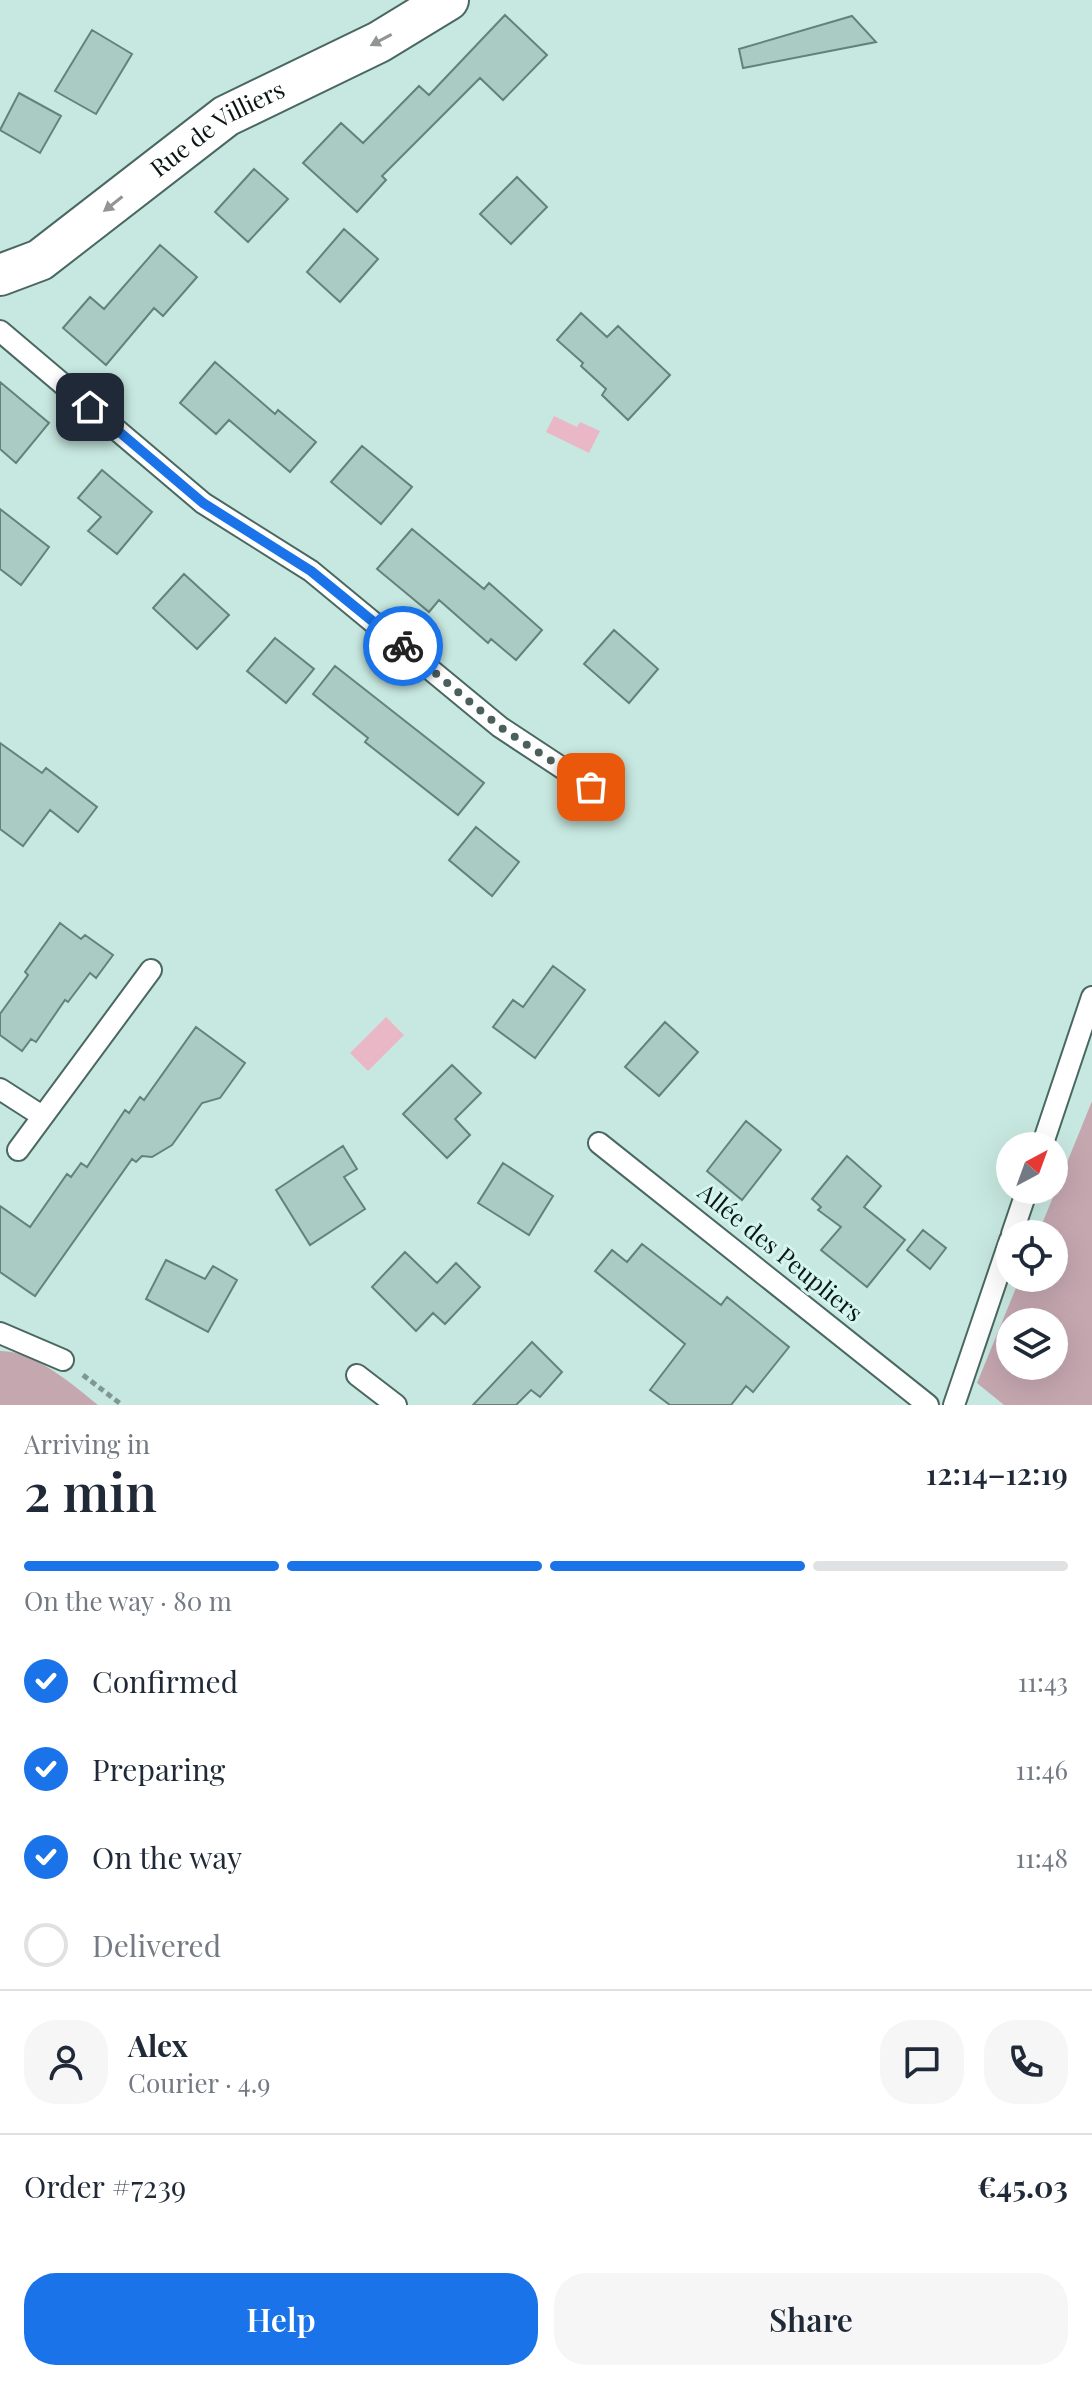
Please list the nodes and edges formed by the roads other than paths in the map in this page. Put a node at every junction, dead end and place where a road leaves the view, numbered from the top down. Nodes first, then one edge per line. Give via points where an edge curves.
1 (448, 0) edge
2 (0, 275) edge
3 (0, 331) edge
4 (591, 787) dead end
5 (151, 970) dead end
6 (1092, 997) edge
7 (0, 1089) edge
8 (42, 1116) junction
9 (1047, 1132) edge
10 (599, 1143) dead end
11 (18, 1150) dead end
12 (996, 1281) edge
13 (0, 1333) edge
14 (63, 1360) road end
15 (357, 1375) dead end
16 (396, 1405) edge
17 (928, 1405) edge
18 (954, 1405) edge

1 -> 2 street, Rue de Villiers via 379,42 226,116 40,260
3 - 4 lane via 203,503 311,571 500,727
5 - 8 lane
6 - 9 lane
7 - 8 lane
8 - 11 lane
10 - 17 lane, Allée des Peupliers
12 - 18 lane
13 - 14 lane
15 - 16 lane

